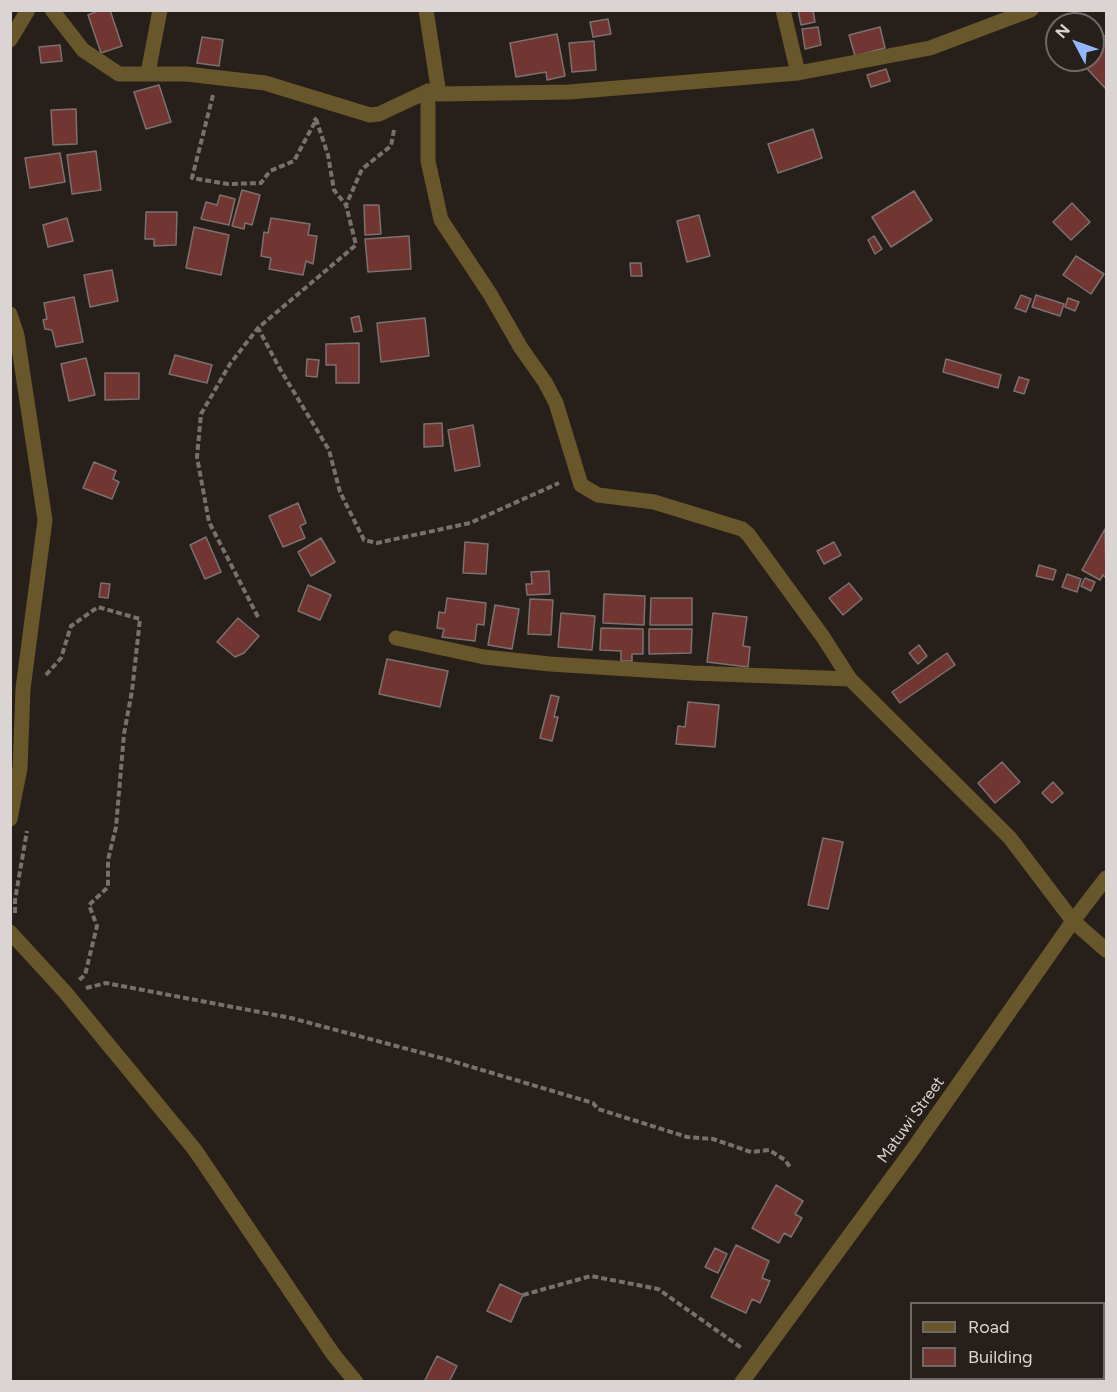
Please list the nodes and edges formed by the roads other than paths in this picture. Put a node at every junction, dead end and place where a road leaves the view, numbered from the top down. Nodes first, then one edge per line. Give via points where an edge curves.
1 (28, 10) edge
2 (52, 10) edge
3 (160, 10) edge
4 (426, 10) edge
5 (783, 10) edge
6 (1031, 10) edge
7 (10, 40) edge
8 (148, 73) junction
9 (798, 73) junction
10 (433, 93) junction
11 (10, 314) edge
12 (396, 638) dead end
13 (850, 679) junction
14 (10, 819) edge
15 (1107, 878) edge
16 (1073, 921) junction
17 (10, 932) edge
18 (1107, 950) edge
19 (356, 1382) edge
20 (742, 1382) edge

1 - 7 street
2 - 8 street via 83,50 119,74
3 - 8 street
4 - 10 street
5 - 9 street
6 - 9 street via 930,48
8 - 10 street via 265,83 370,115
9 - 10 street via 569,92
10 - 13 street via 428,161 441,220 545,382 581,485 598,495 654,502 742,529
11 - 14 street via 17,335 45,520 23,690 20,768
12 - 13 street via 484,657 550,664
13 - 16 street via 1010,838
15 - 16 street, Matuwi Street
16 - 18 street
16 - 20 street, Matuwi Street via 913,1149
17 - 19 street via 195,1150

